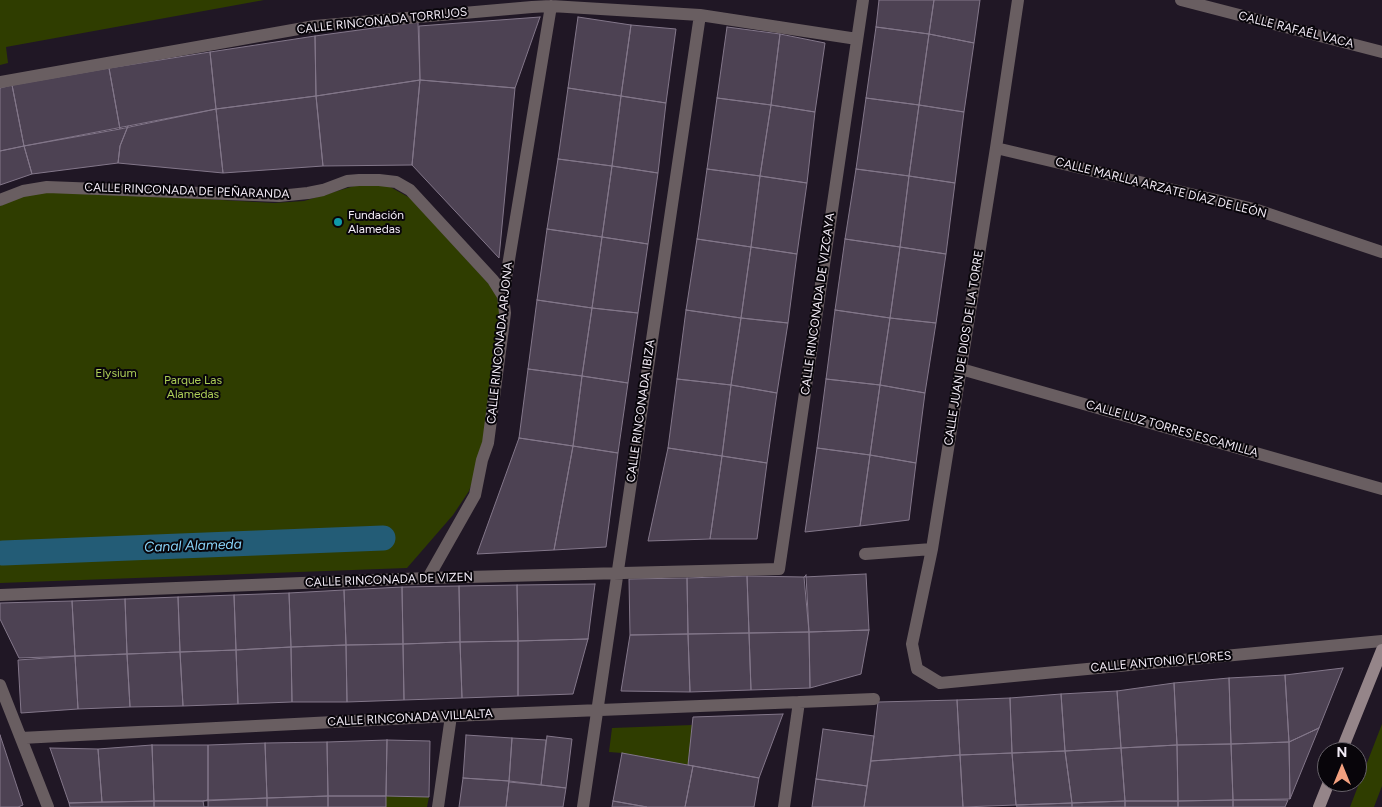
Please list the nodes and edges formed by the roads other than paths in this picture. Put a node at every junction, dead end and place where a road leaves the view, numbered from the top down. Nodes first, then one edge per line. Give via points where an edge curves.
1 (863, 0) edge
2 (1018, 0) edge
3 (1181, 0) edge
4 (532, 3) edge
5 (551, 6) junction
6 (700, 15) junction
7 (857, 39) junction
8 (1382, 52) edge
9 (0, 82) edge
10 (996, 148) junction
11 (0, 200) edge
12 (1382, 252) edge
13 (503, 296) junction
14 (961, 369) junction
15 (1382, 488) edge
16 (932, 550) junction
17 (865, 554) dead end
18 (779, 569) joint
19 (617, 572) junction
20 (428, 578) junction
21 (0, 595) edge
22 (1382, 641) edge
23 (1382, 650) edge
24 (940, 683) joint
25 (0, 685) edge
26 (874, 699) dead end
27 (799, 702) junction
28 (597, 710) junction
29 (452, 716) junction
30 (21, 738) junction
31 (1345, 742) edge
32 (1325, 792) edge
33 (48, 807) edge
34 (438, 807) edge
35 (583, 807) edge
36 (784, 807) edge
37 (1319, 807) edge

1 - 7 street, CALLE RINCONADA DE VIZCAYA
2 - 10 street, CALLE JUAN DE DIOS DE LA TORRE
3 - 8 street, CALLE RAFAÉL VACA
4 - 5 street, CALLE RINCONADA TORRIJOS
4 - 9 street, CALLE RINCONADA TORRIJOS via 316,26
5 - 6 street, CALLE RINCONADA TORRIJOS
5 - 13 street, CALLE RINCONADA ARJONA
6 - 7 street, CALLE RINCONADA TORRIJOS
6 - 19 street, CALLE RINCONADA IBIZA
7 - 18 street, CALLE RINCONADA DE VIZCAYA
10 - 12 street, CALLE MARLLA ARZATE DÍAZ DE LEÓN via 1254,209
10 - 14 street, CALLE JUAN DE DIOS DE LA TORRE
11 - 13 street, CALLE RINCONADA DE PEÑARANDA via 22,191 46,187 279,196 323,190 348,181 396,182 410,190 493,280
13 - 20 street, CALLE RINCONADA ARJONA via 505,314 488,443 476,495
14 - 15 street, CALLE LUZ TORRES ESCAMILLA
14 - 16 street, CALLE JUAN DE DIOS DE LA TORRE
16 - 17 street
16 - 24 street, CALLE JUAN DE DIOS DE LA TORRE via 912,644 917,669
18 - 19 street, CALLE RINCONADA DE VIZEN
19 - 20 street, CALLE RINCONADA DE VIZEN
19 - 28 street, CALLE RINCONADA IBIZA
20 - 21 street, CALLE RINCONADA DE VIZEN
22 - 24 street, CALLE ANTONIO FLORES
23 - 31 main road
25 - 30 street
26 - 27 street, CALLE RINCONADA VILLALTA
27 - 28 street, CALLE RINCONADA VILLALTA
27 - 36 street
28 - 29 street, CALLE RINCONADA VILLALTA
28 - 35 street, CALLE RINCONADA IBIZA
29 - 30 street, CALLE RINCONADA VILLALTA
29 - 34 street
30 - 33 street
32 - 37 main road

